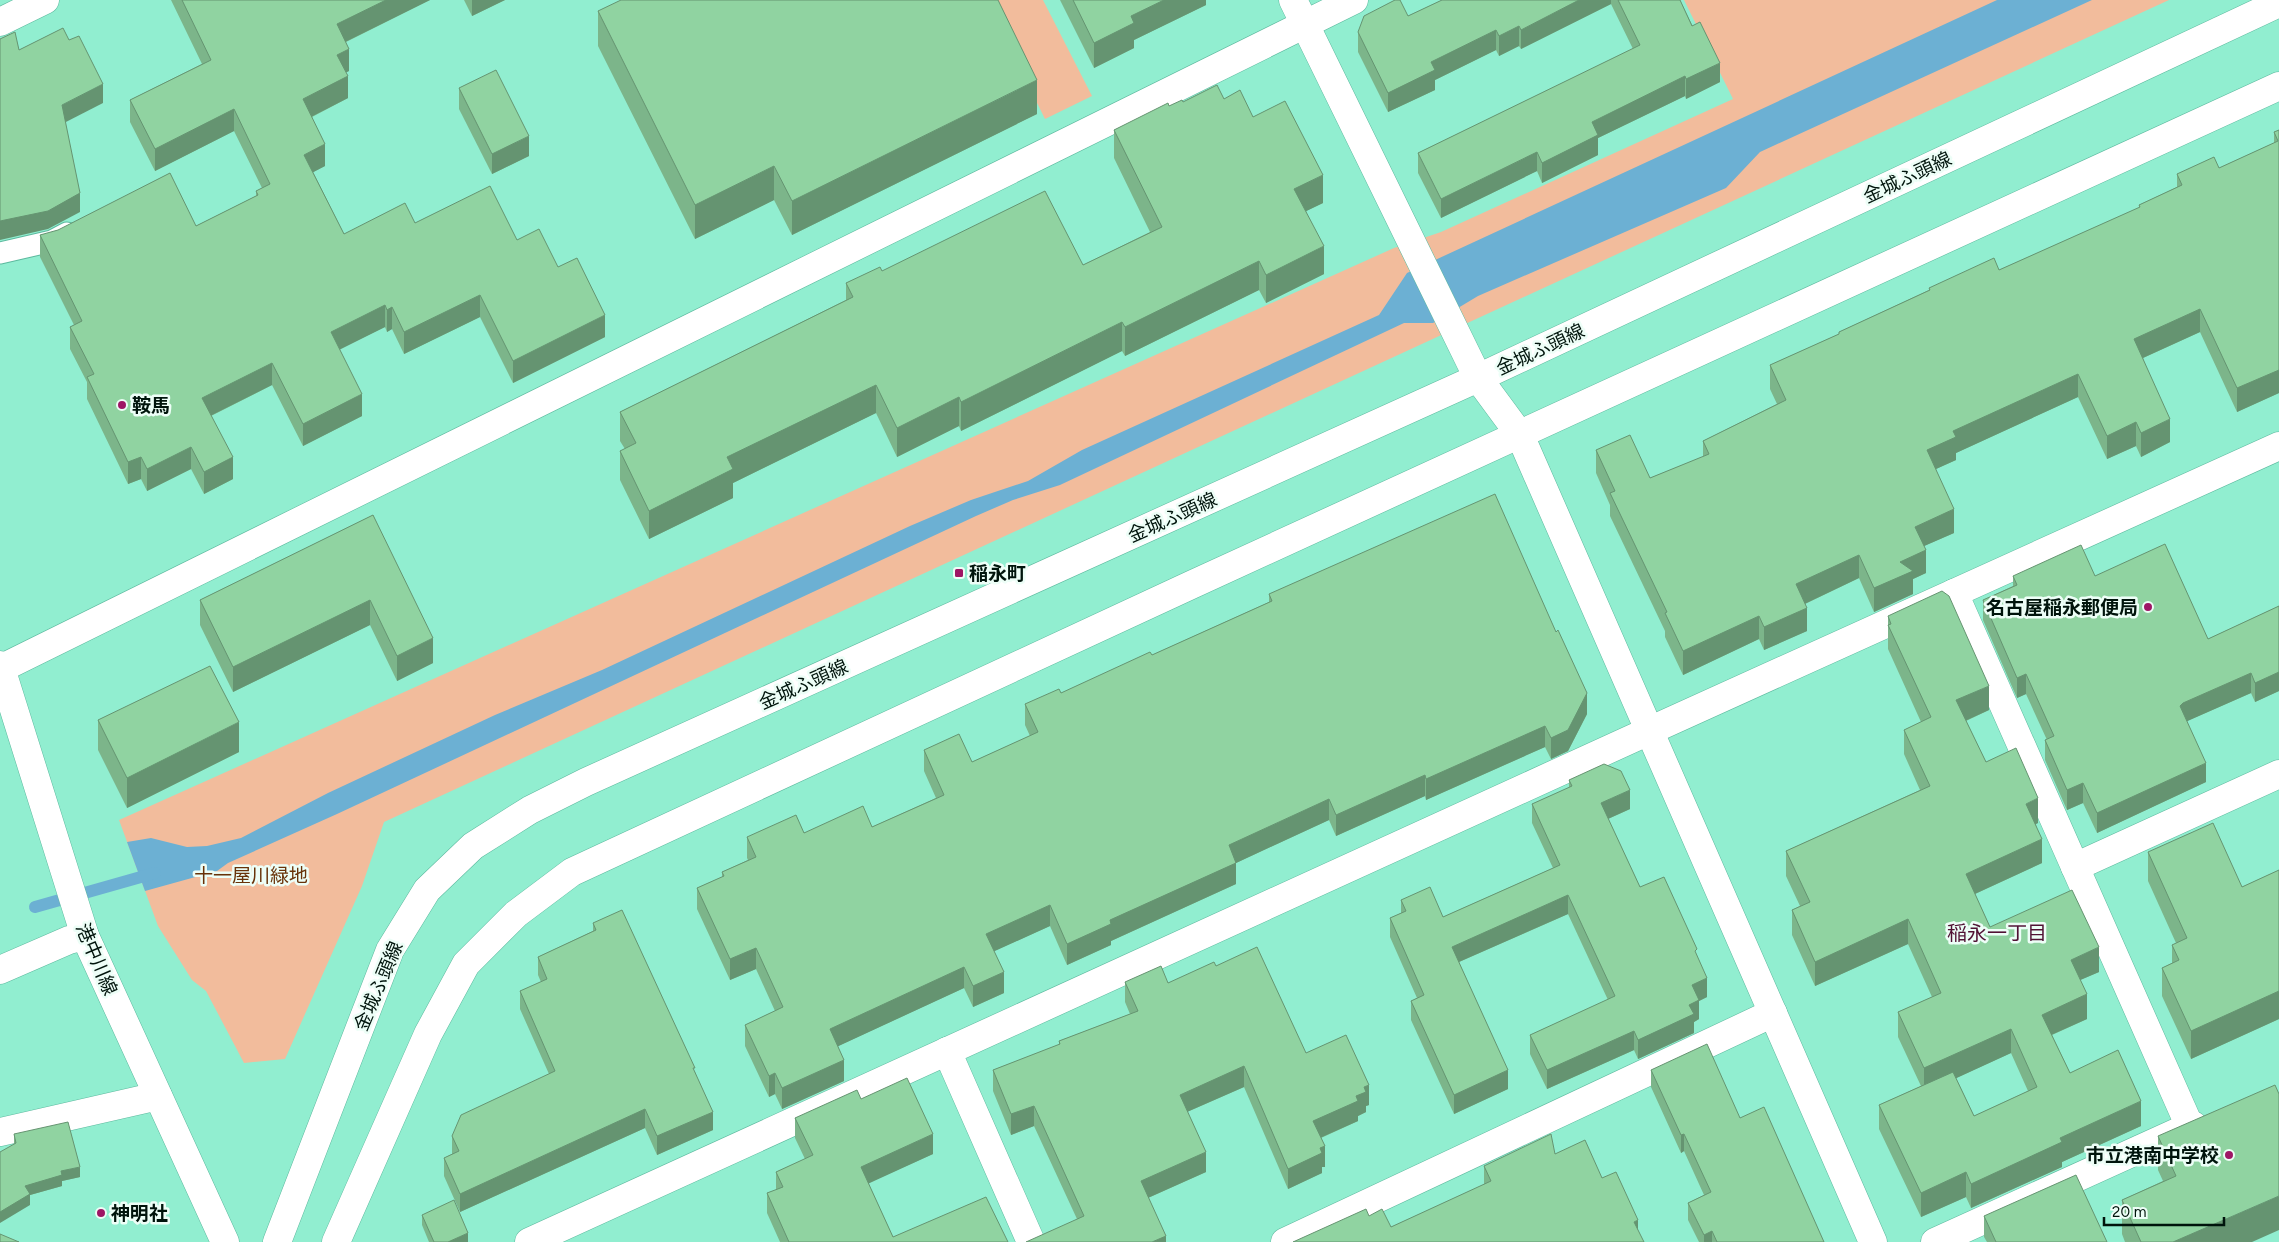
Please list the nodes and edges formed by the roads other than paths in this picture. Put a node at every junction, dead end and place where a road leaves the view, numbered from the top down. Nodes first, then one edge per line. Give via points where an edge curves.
1 (45, 0) edge
2 (1293, 0) edge
3 (1354, 0) edge
4 (2279, 3) edge
5 (0, 22) edge
6 (1306, 24) junction
7 (2279, 86) edge
8 (87, 223) edge
9 (0, 252) edge
10 (1478, 378) junction
11 (1520, 435) junction
12 (2279, 446) edge
13 (1954, 593) junction
14 (0, 667) edge
15 (1649, 731) junction
16 (2279, 774) edge
17 (2075, 867) junction
18 (82, 926) junction
19 (0, 970) edge
20 (1773, 1013) junction
21 (947, 1051) junction
22 (158, 1096) junction
23 (2216, 1114) edge
24 (2190, 1127) junction
25 (0, 1132) edge
26 (225, 1242) edge
27 (277, 1242) edge
28 (336, 1242) edge
29 (528, 1242) edge
30 (1031, 1242) edge
31 (1285, 1242) edge
32 (1873, 1242) edge
33 (1935, 1242) edge

1 - 5 street
2 - 6 street
3 - 6 street
4 - 10 street, 金城ふ頭線
6 - 10 street
6 - 14 street
7 - 11 street
8 - 9 lane via 52,241
10 - 11 street
10 - 27 street, 金城ふ頭線 via 586,782 530,810 474,846 427,890 390,950
11 - 15 street
11 - 28 street via 572,872 516,914 466,964 428,1034
12 - 13 street
13 - 15 street
13 - 17 street
14 - 18 street, 港中川線
15 - 20 street
15 - 21 street
16 - 17 street
17 - 24 street
18 - 19 street via 69,940
18 - 22 street, 港中川線
20 - 31 street
20 - 32 street
21 - 29 street
21 - 30 street
22 - 25 street
22 - 26 street, 港中川線
23 - 24 street
24 - 33 street

